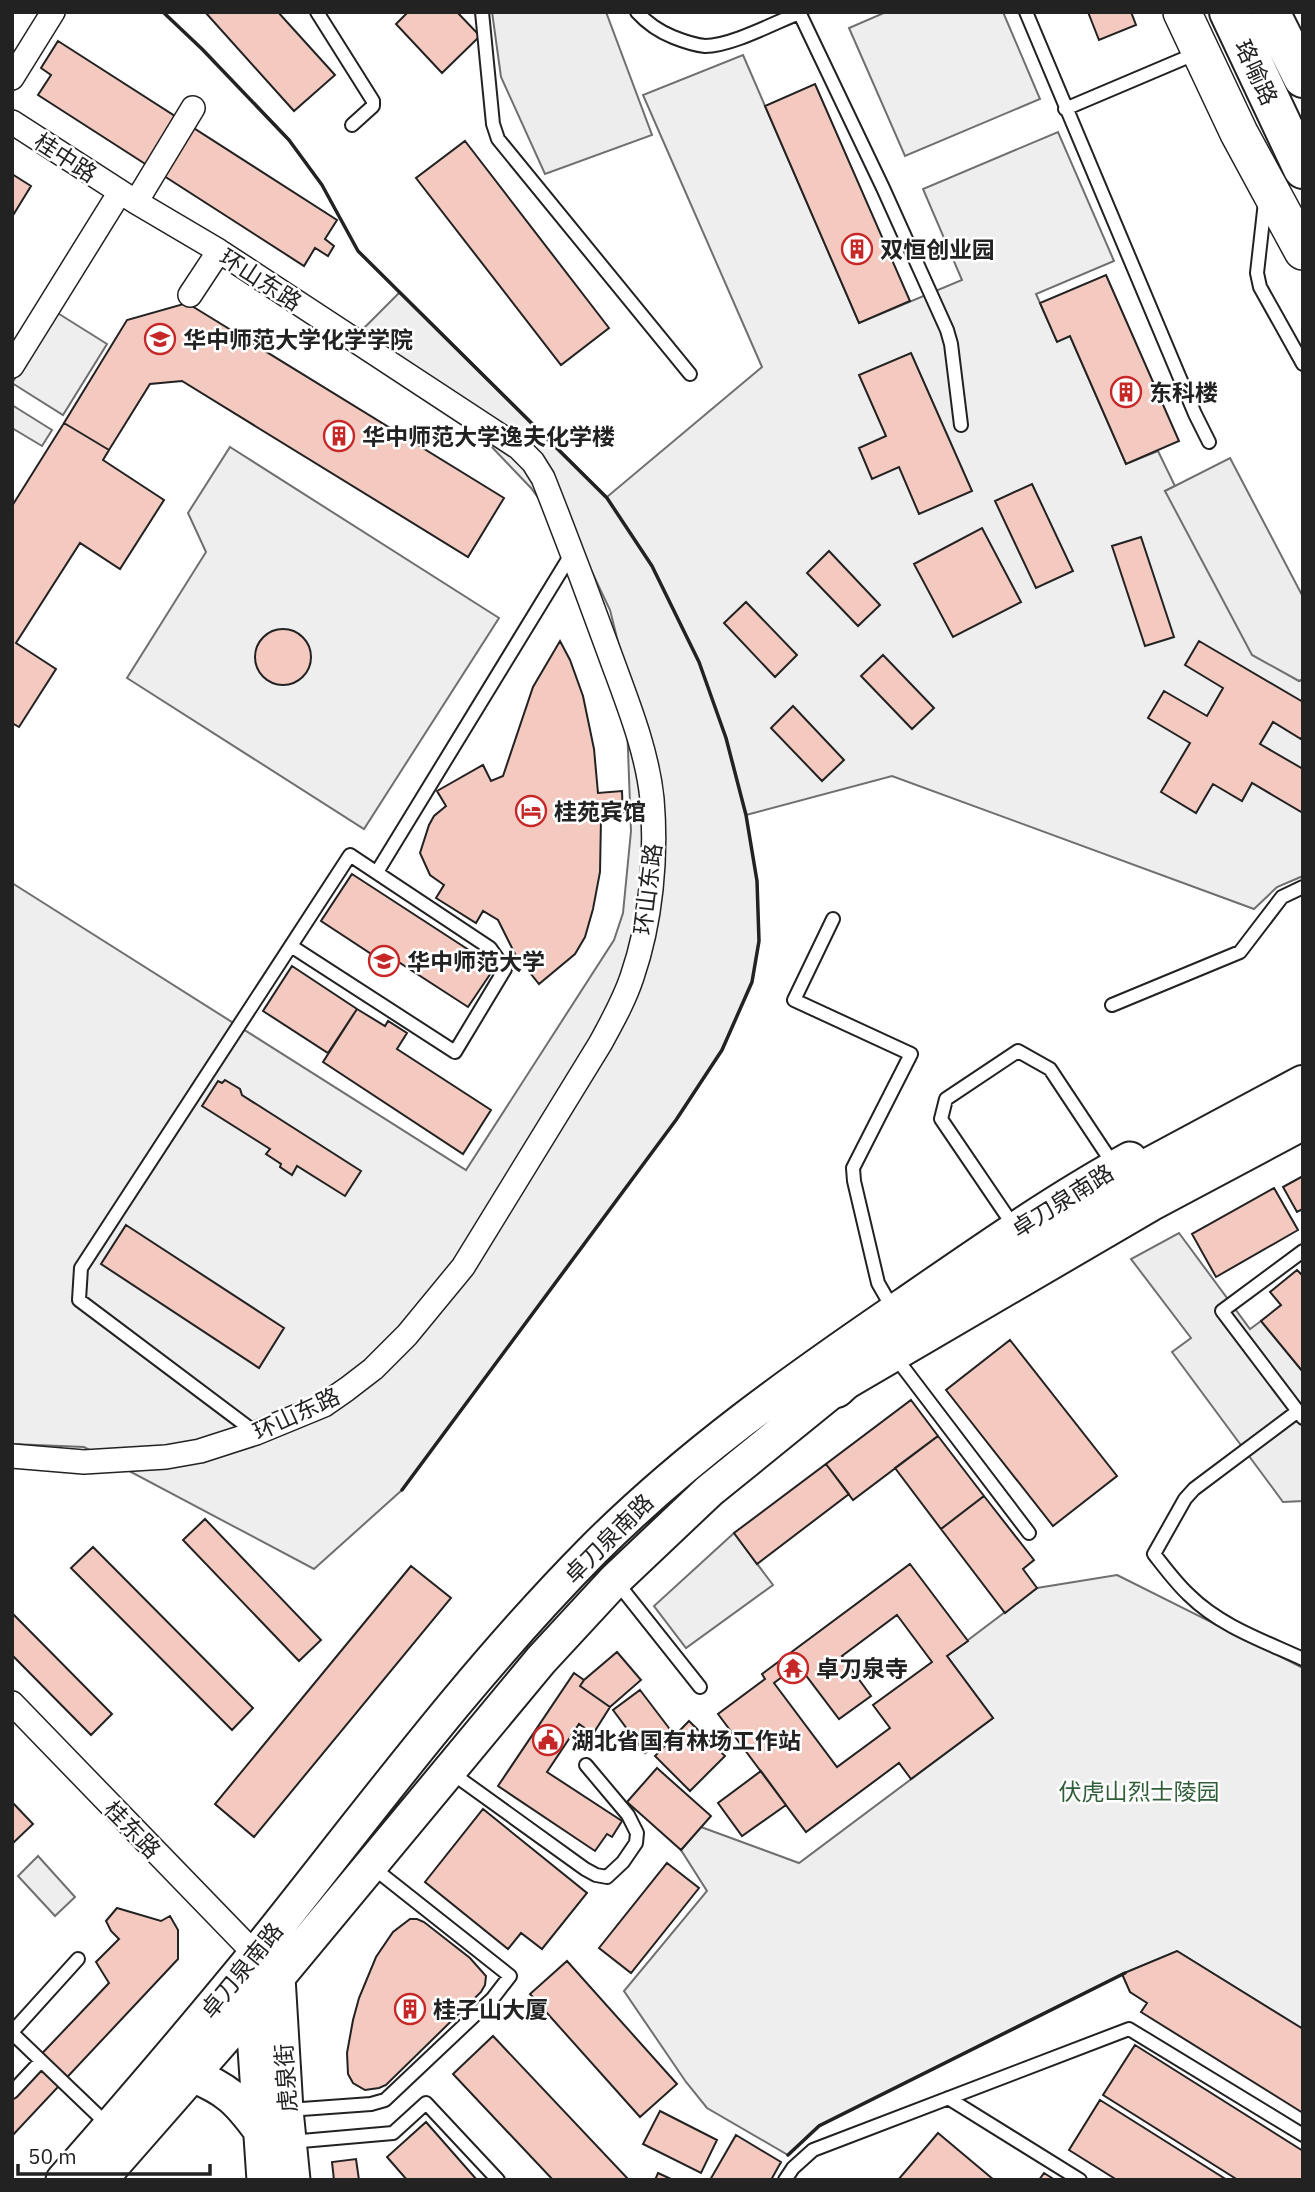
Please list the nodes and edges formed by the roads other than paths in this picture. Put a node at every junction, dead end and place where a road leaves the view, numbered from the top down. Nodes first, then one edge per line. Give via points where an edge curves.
1 (53, 12) edge
2 (317, 12) edge
3 (482, 12) edge
4 (637, 12) edge
5 (1026, 12) edge
6 (1182, 12) edge
7 (1229, 12) edge
8 (1270, 12) edge
9 (799, 13) edge
10 (1200, 51) junction
11 (12, 78) edge
12 (1303, 78) edge
13 (193, 108) dead end
14 (1065, 109) junction
15 (12, 122) edge
16 (352, 125) dead end
17 (1303, 169) edge
18 (1267, 185) junction
19 (128, 197) junction
20 (219, 251) junction
21 (1303, 251) edge
22 (190, 295) dead end
23 (1303, 364) edge
24 (12, 366) edge
25 (690, 374) dead end
26 (961, 425) dead end
27 (1209, 442) dead end
28 (572, 553) junction
29 (377, 873) junction
30 (1303, 887) edge
31 (833, 919) dead end
32 (291, 946) junction
33 (1112, 1005) dead end
34 (1303, 1068) edge
35 (1303, 1085) edge
36 (1302, 1126) edge
37 (1116, 1167) junction
38 (1015, 1228) junction
39 (1303, 1251) edge
40 (894, 1311) junction
41 (893, 1354) junction
42 (836, 1388) junction
43 (1300, 1414) edge
44 (256, 1433) junction
45 (12, 1456) edge
46 (1029, 1533) dead end
47 (615, 1580) junction
48 (1303, 1660) edge
49 (700, 1687) dead end
50 (12, 1703) edge
51 (586, 1765) dead end
52 (449, 1770) junction
53 (370, 1866) junction
54 (78, 1959) dead end
55 (267, 1965) junction
56 (252, 2005) junction
57 (12, 2033) edge
58 (41, 2062) junction
59 (192, 2075) junction
60 (12, 2092) edge
61 (948, 2098) junction
62 (110, 2127) junction
63 (279, 2127) junction
64 (1303, 2135) edge
65 (63, 2180) edge
66 (100, 2180) edge
67 (264, 2180) edge
68 (293, 2180) edge
69 (498, 2180) edge
70 (785, 2180) edge
71 (1080, 2180) edge

1 - 11 street
2 - 16 lane via 373,101
3 - 25 lane via 498,139
4 - 9 lane via 661,32 705,46 727,42
5 - 14 lane
6 - 10 main road
7 - 17 highway, 珞喻路
8 - 12 highway, 珞喻路
9 - 26 lane via 947,330
10 - 14 lane
10 - 18 main road
13 - 19 street
14 - 27 lane
15 - 19 street, 桂中路
18 - 21 main road
18 - 23 lane via 1257,273 1260,287
19 - 20 street, 环山东路
19 - 24 street
20 - 22 street
20 - 28 street, 环山东路 via 519,448 543,478
28 - 29 lane
28 - 44 street, 环山东路 via 630,710 652,797 651,885 632,977 600,1044 478,1244 436,1302 373,1369 346,1390 324,1405
29 - 32 lane via 351,855
29 - 32 lane via 489,948 505,969 455,1052
30 - 33 lane via 1282,897 1240,952
31 - 40 lane via 794,1000 911,1054 853,1168 878,1283
32 - 44 lane via 81,1268 79,1300
34 - 37 main road, 卓刀泉南路
35 - 42 highway via 1104,1195 984,1271 886,1341
36 - 41 main road, 卓刀泉南路 via 1151,1204
37 - 38 main road, 卓刀泉南路
37 - 38 lane via 1050,1069 1018,1051 946,1099 941,1119
38 - 40 main road, 卓刀泉南路
39 - 43 lane via 1222,1311
40 - 55 main road, 卓刀泉南路 via 728,1430 590,1554 458,1700
41 - 42 main road, 卓刀泉南路
41 - 46 lane
42 - 47 main road, 卓刀泉南路 via 709,1491
43 - 48 lane via 1194,1489 1154,1554 1189,1595 1224,1622
44 - 45 street, 环山东路 via 166,1457 84,1462
47 - 49 lane
47 - 52 main road, 卓刀泉南路
50 - 55 street, 桂东路
51 - 52 lane via 628,1815 637,1833 636,1843 607,1877 585,1869
52 - 53 main road, 卓刀泉南路
53 - 55 main road, 卓刀泉南路
53 - 63 lane via 510,1976 493,1998 385,2100
54 - 57 lane
55 - 56 main road, 卓刀泉南路
55 - 62 main road, 卓刀泉南路
55 - 63 main road, 虎泉街
56 - 59 main road, 卓刀泉南路
56 - 63 main road
57 - 58 lane
58 - 60 lane
58 - 62 lane
59 - 63 main road
59 - 66 main road, 卓刀泉南路
61 - 64 lane via 1129,2029
61 - 70 lane via 813,2150
61 - 71 lane
62 - 65 main road, 卓刀泉南路
63 - 67 main road, 虎泉街
63 - 68 main road, 虎泉街
63 - 69 lane via 393,2133 426,2103

